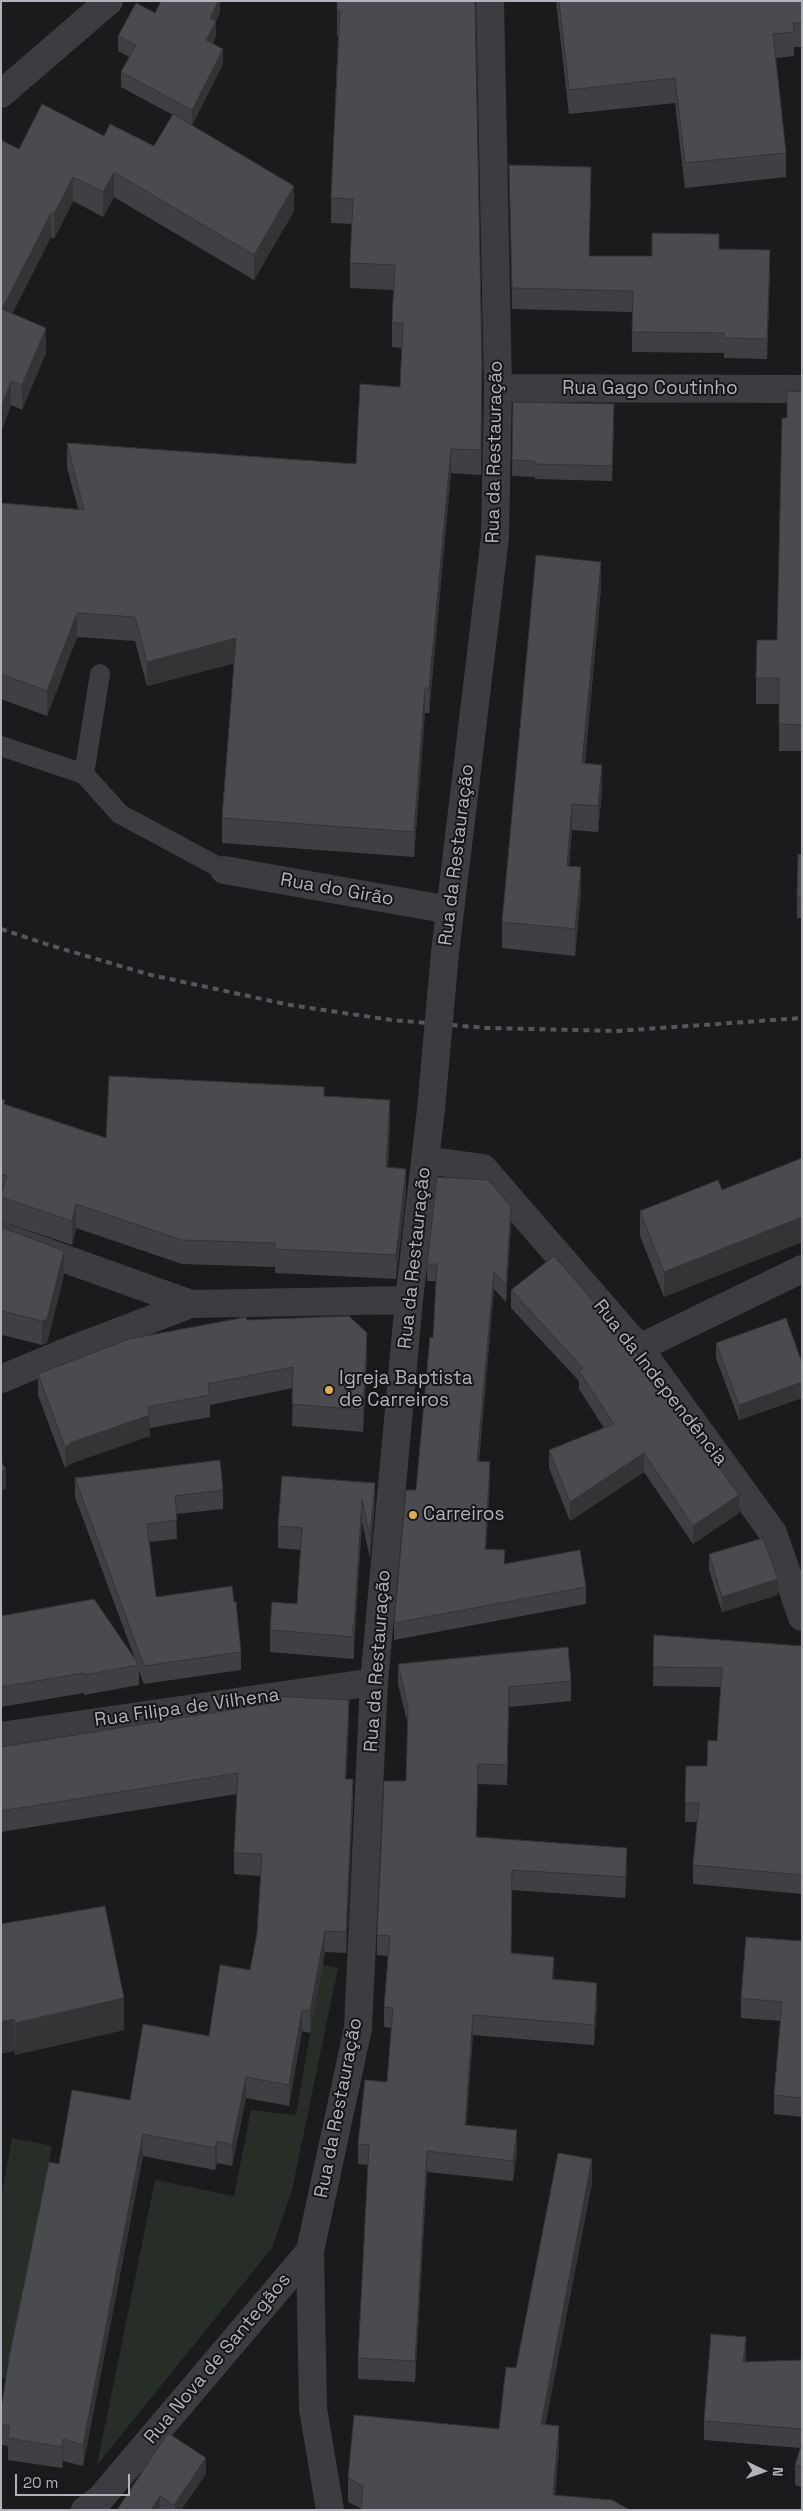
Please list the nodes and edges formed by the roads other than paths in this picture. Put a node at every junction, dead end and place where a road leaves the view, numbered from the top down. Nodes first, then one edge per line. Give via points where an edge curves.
1 (109, 1) edge
2 (490, 1) edge
3 (1, 94) edge
4 (498, 388) junction
5 (802, 389) edge
6 (100, 674) dead end
7 (1, 746) edge
8 (84, 774) junction
9 (224, 870) joint
10 (450, 910) junction
11 (425, 1160) junction
12 (1, 1236) edge
13 (802, 1269) edge
14 (409, 1300) junction
15 (191, 1304) junction
16 (639, 1348) junction
17 (1, 1379) edge
18 (802, 1617) edge
19 (374, 1682) junction
20 (1, 1736) edge
21 (310, 2251) junction
22 (85, 2510) edge
23 (330, 2510) edge

1 - 3 street
2 - 4 street, Rua da Restauração
4 - 5 street, Rua Gago Coutinho
4 - 10 street, Rua da Restauração via 495,537
6 - 8 lane
7 - 8 lane
8 - 9 lane via 120,814
9 - 10 street, Rua do Girão
10 - 11 street, Rua da Restauração, bridge
11 - 14 street, Rua da Restauração
11 - 16 street, Rua da Independência via 483,1168
12 - 15 street
13 - 16 street
14 - 15 street
14 - 19 street, Rua da Restauração
15 - 17 street
16 - 18 street, Rua da Independência via 773,1532
19 - 20 street, Rua Filipa de Vilhena
19 - 21 street, Rua da Restauração via 358,2028
21 - 22 street, Rua Nova de Santegãos via 100,2499
21 - 23 street, Rua da Restauração via 313,2409

